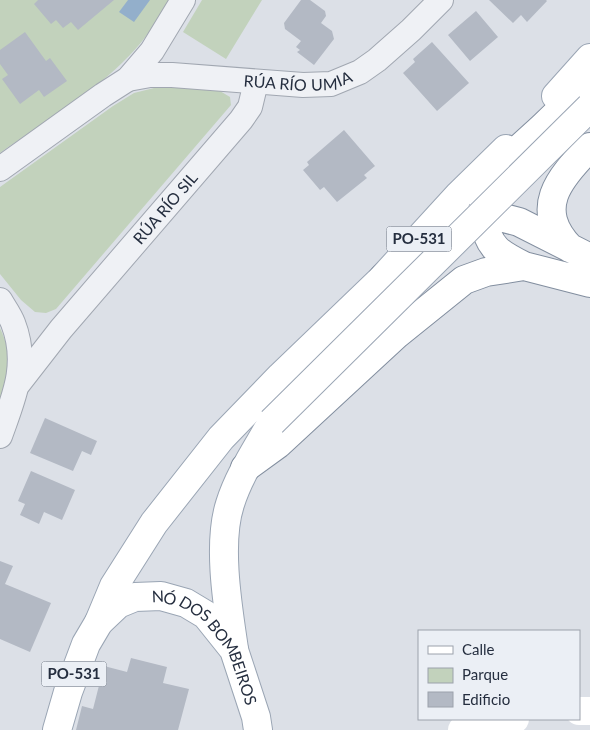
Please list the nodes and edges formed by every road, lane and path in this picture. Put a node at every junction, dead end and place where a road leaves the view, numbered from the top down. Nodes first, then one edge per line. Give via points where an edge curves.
1 (183, 0) edge
2 (441, 0) edge
3 (590, 58) edge
4 (590, 78) edge
5 (128, 80) junction
6 (256, 82) junction
7 (590, 107) edge
8 (590, 147) edge
9 (0, 168) edge
10 (483, 217) junction
11 (581, 254) edge
12 (524, 266) junction
13 (383, 278) junction
14 (584, 284) edge
15 (0, 300) edge
16 (13, 323) junction
17 (61, 329) junction
18 (18, 383) junction
19 (0, 436) edge
20 (245, 468) junction
21 (99, 622) junction
22 (234, 650) junction
23 (510, 720) edge
24 (259, 726) edge
25 (56, 730) edge
26 (462, 730) edge

1 - 5 street via 152,51
2 - 6 street, RÚA RÍO UMIA via 360,72 331,84
3 - 13 main road, PO-531 via 541,114 459,195
4 - 10 main road via 568,104 503,165 483,199
5 - 6 street, RÚA RÍO UMIA via 150,74 172,74
5 - 9 street
6 - 17 street, RÚA RÍO SIL via 250,107 241,120
7 - 20 main road, PO-531, bridge via 272,422
8 - 11 main road via 557,187 551,207 560,237
10 - 11 main road via 519,222
10 - 12 main road via 494,248
10 - 13 main road via 458,221 442,230
12 - 14 main road
12 - 20 main road via 486,272 464,280 397,334 278,444
13 - 21 main road, PO-531 via 280,376 221,438 154,523 114,586
15 - 16 street, RÚA RÍO SIL
16 - 17 street via 28,332
16 - 18 street, RÚA RÍO SIL via 21,350
17 - 18 street, RÚA RÍO SIL
18 - 19 street, RÚA RÍO SIL
20 - 22 main road, PO-531 via 229,505 224,542 225,580
21 - 22 main road, NÓ DOS BOMBEIROS via 118,604 135,597 161,596 186,603 206,615
21 - 25 main road, NÓ DOS BOMBEIROS / PO-531 via 86,644
22 - 24 main road, NÓ DOS BOMBEIROS / PO-531
23 - 26 main road

